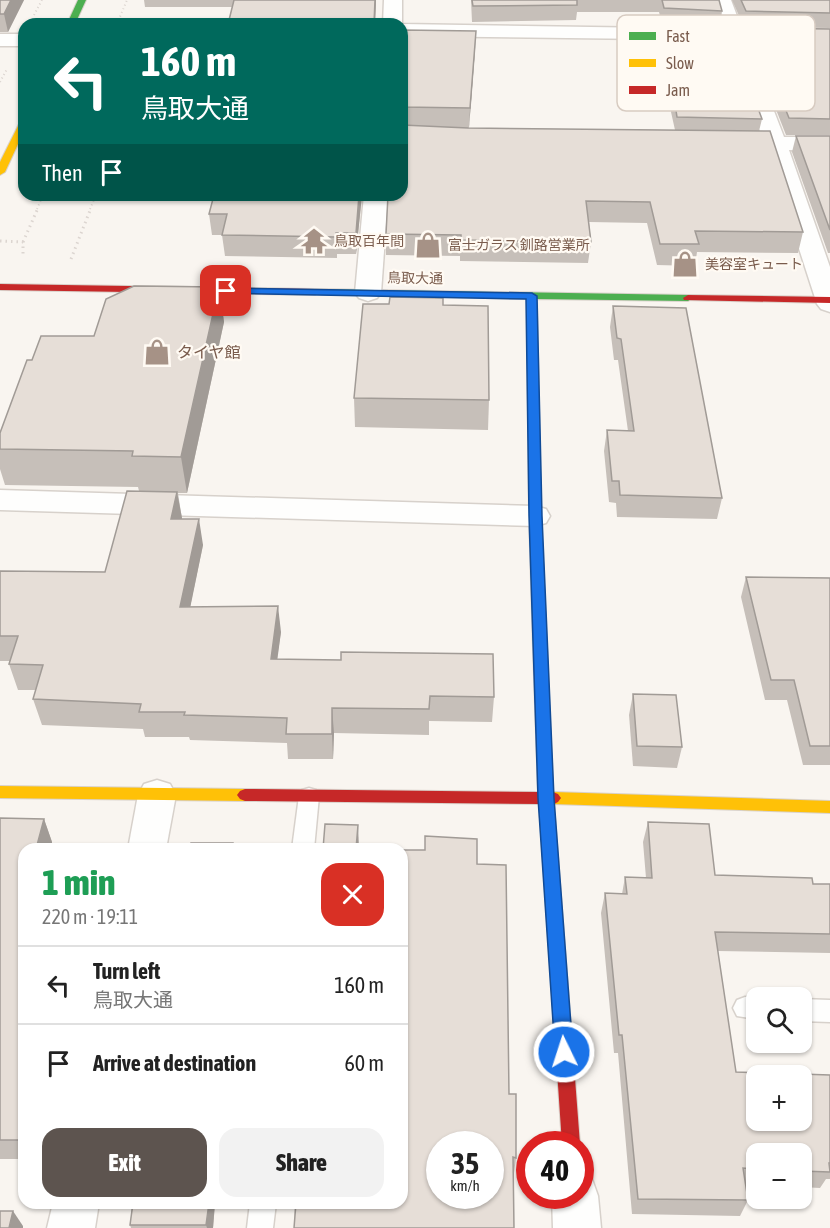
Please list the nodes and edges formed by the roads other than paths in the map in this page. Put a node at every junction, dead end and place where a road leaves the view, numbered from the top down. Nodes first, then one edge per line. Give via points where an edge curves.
1 (82, 0) edge
2 (393, 0) edge
3 (722, 0) edge
4 (728, 15) edge
5 (74, 18) edge
6 (393, 18) edge
7 (408, 30) edge
8 (617, 33) edge
9 (815, 36) edge
10 (830, 36) edge
11 (0, 40) edge
12 (18, 40) edge
13 (764, 111) edge
14 (18, 134) edge
15 (706, 142) edge
16 (776, 144) junction
17 (830, 144) edge
18 (2, 165) edge
19 (376, 201) edge
20 (0, 287) edge
21 (368, 293) junction
22 (532, 296) junction
23 (830, 302) edge
24 (0, 500) edge
25 (535, 516) junction
26 (0, 792) edge
27 (157, 795) junction
28 (309, 796) junction
29 (546, 798) junction
30 (830, 807) edge
31 (148, 843) edge
32 (304, 843) edge
33 (812, 1012) edge
34 (829, 1014) edge
35 (570, 1131) edge
36 (75, 1209) edge
37 (262, 1209) edge
38 (576, 1209) edge
39 (71, 1228) edge
40 (260, 1228) edge
41 (577, 1228) edge

1 - 5 main road
2 - 6 street
3 - 4 street
7 - 8 street
9 - 10 street
11 - 12 street
13 - 16 street
14 - 18 main road
15 - 16 street
16 - 17 street
16 - 23 street
19 - 21 street
20 - 21 main road, 鳥取大通
21 - 22 main road, 鳥取大通
22 - 23 main road, 鳥取大通
22 - 25 main road
24 - 25 street
25 - 29 main road
26 - 27 main road
27 - 28 main road
27 - 31 street
28 - 29 main road
28 - 32 lane
29 - 30 main road
29 - 35 main road
33 - 34 lane
36 - 39 street
37 - 40 lane
38 - 41 street

